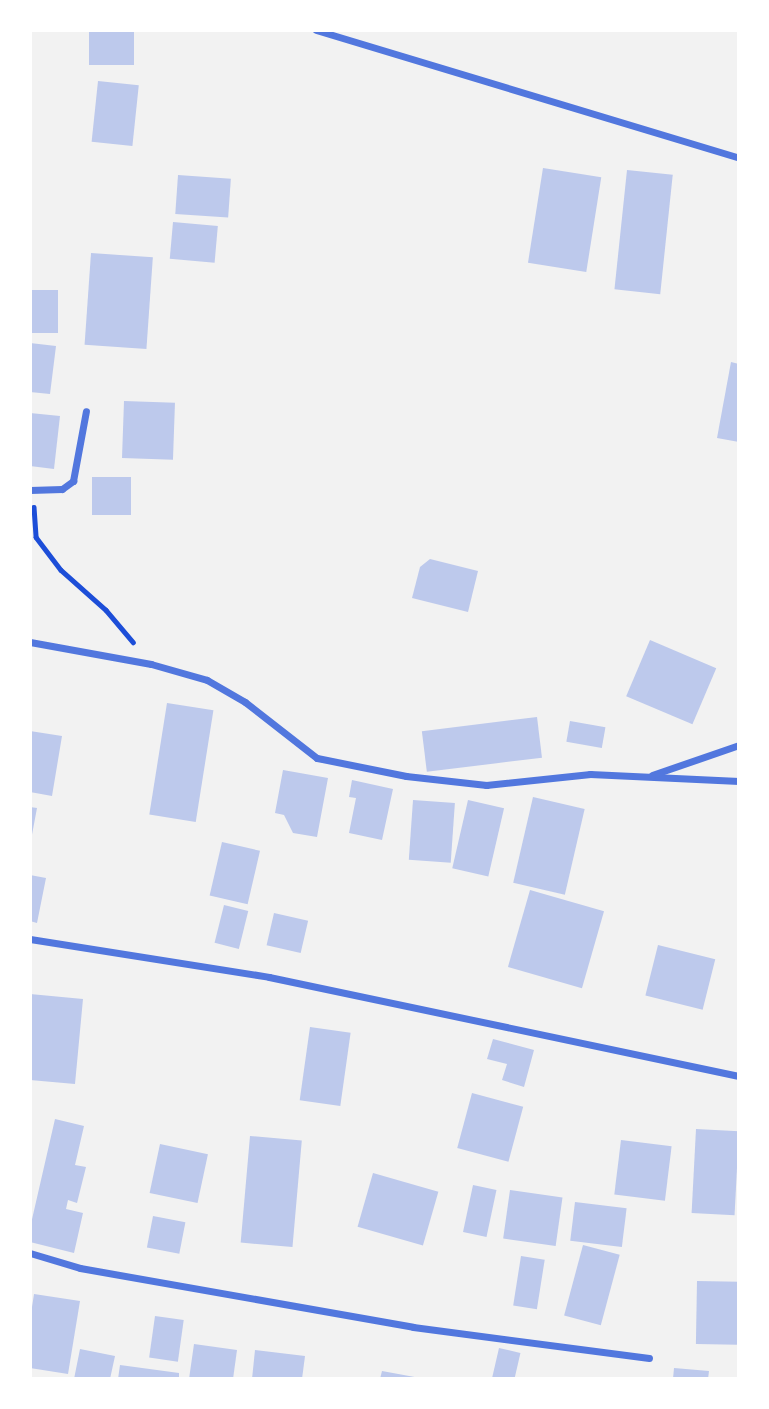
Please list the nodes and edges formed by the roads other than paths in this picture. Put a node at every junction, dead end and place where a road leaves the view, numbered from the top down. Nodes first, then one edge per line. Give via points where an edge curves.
1 (316, 30) edge
2 (739, 158) edge
3 (86, 411) dead end
4 (31, 490) edge
5 (30, 642) edge
6 (739, 745) edge
7 (648, 777) junction
8 (739, 781) edge
9 (30, 939) edge
10 (739, 1076) edge
11 (30, 1253) edge
12 (649, 1359) dead end

1 - 2 street
3 - 4 street via 73,481 62,489
5 - 7 street via 151,664 207,680 245,702 317,758 406,776 486,785 590,774
6 - 7 street
7 - 8 street
9 - 10 street via 269,977
11 - 12 street via 80,1268 413,1327

